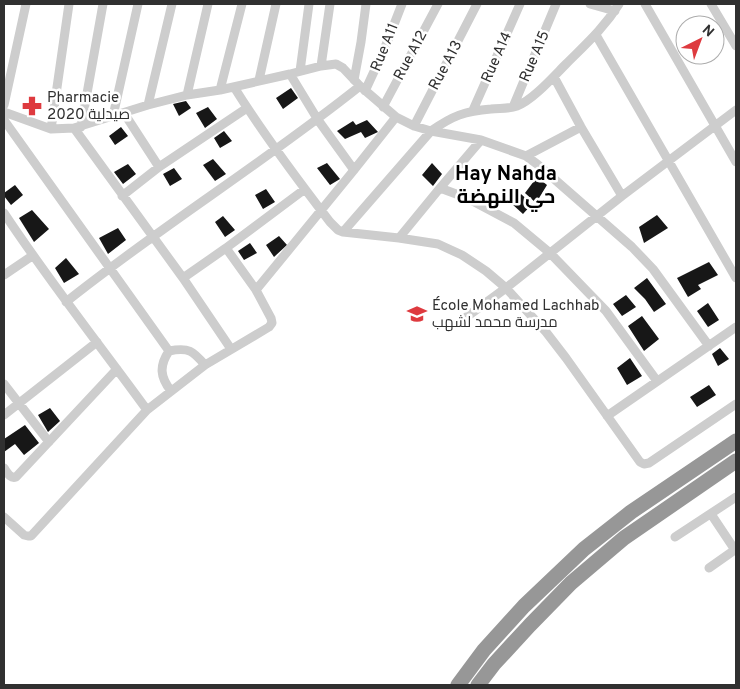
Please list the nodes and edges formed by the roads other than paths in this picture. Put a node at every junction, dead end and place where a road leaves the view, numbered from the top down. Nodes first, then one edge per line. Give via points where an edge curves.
1 (26, 4) edge
2 (69, 4) edge
3 (104, 4) edge
4 (138, 4) edge
5 (172, 4) edge
6 (208, 4) edge
7 (242, 4) edge
8 (276, 4) edge
9 (309, 4) edge
10 (330, 4) edge
11 (366, 4) edge
12 (402, 4) edge
13 (438, 4) edge
14 (477, 4) edge
15 (520, 4) edge
16 (556, 4) edge
17 (590, 4) edge
18 (645, 4) edge
19 (711, 4) edge
20 (617, 7) edge
21 (596, 35) junction
22 (736, 46) edge
23 (321, 66) junction
24 (300, 71) junction
25 (290, 74) junction
26 (554, 77) junction
27 (259, 80) junction
28 (360, 86) junction
29 (234, 87) junction
30 (220, 90) junction
31 (187, 95) junction
32 (148, 105) junction
33 (4, 106) edge
34 (383, 107) junction
35 (513, 107) junction
36 (247, 108) junction
37 (473, 110) junction
38 (736, 110) edge
39 (4, 112) edge
40 (124, 113) junction
41 (113, 116) junction
42 (396, 118) junction
43 (4, 120) edge
44 (318, 120) junction
45 (414, 126) junction
46 (715, 126) junction
47 (581, 127) junction
48 (78, 128) junction
49 (51, 129) junction
50 (431, 131) junction
51 (481, 140) junction
52 (276, 149) junction
53 (526, 156) junction
54 (669, 161) junction
55 (736, 162) edge
56 (159, 167) junction
57 (354, 170) junction
58 (440, 188) junction
59 (305, 189) junction
60 (122, 196) junction
61 (622, 196) junction
62 (321, 210) junction
63 (4, 213) edge
64 (598, 216) junction
65 (343, 232) junction
66 (153, 237) junction
67 (399, 238) junction
68 (226, 248) junction
69 (550, 253) junction
70 (32, 256) junction
71 (109, 268) junction
72 (4, 275) edge
73 (183, 278) junction
74 (736, 278) edge
75 (506, 288) junction
76 (256, 290) junction
77 (66, 302) junction
78 (465, 318) dead end
79 (736, 328) edge
80 (98, 342) junction
81 (709, 346) junction
82 (231, 349) junction
83 (169, 352) junction
84 (205, 365) junction
85 (117, 369) junction
86 (657, 381) junction
87 (4, 384) edge
88 (170, 391) junction
89 (19, 404) junction
90 (736, 404) edge
91 (147, 410) junction
92 (4, 415) edge
93 (607, 416) junction
94 (736, 441) edge
95 (49, 442) junction
96 (736, 461) edge
97 (4, 468) edge
98 (736, 497) edge
99 (711, 514) junction
100 (4, 517) edge
101 (675, 537) dead end
102 (736, 549) edge
103 (709, 568) dead end
104 (458, 685) edge
105 (478, 685) edge

1 - 33 street
2 - 49 street
3 - 48 street
4 - 41 street
5 - 32 street
6 - 31 street
7 - 30 street
8 - 27 street
9 - 24 street
10 - 23 street
11 - 28 street
12 - 28 street, Rue A11 via 384,50
13 - 34 street, Rue A12
14 - 45 street, Rue A13
15 - 37 street, Rue A14
16 - 35 street, Rue A15
17 - 20 street
18 - 46 street
19 - 22 street
20 - 21 street
21 - 26 street
21 - 54 street
23 - 24 street
23 - 28 street via 339,65
24 - 25 street
25 - 27 street
25 - 44 street
26 - 35 street via 525,102
26 - 47 street
27 - 29 street
28 - 34 street
28 - 44 street
29 - 30 street
29 - 36 street
30 - 31 street
31 - 32 street
32 - 40 street
34 - 42 street
35 - 37 street
36 - 52 street
36 - 56 street
37 - 50 street
38 - 46 street
39 - 49 street
40 - 41 street
40 - 56 street
41 - 48 street
42 - 45 street
42 - 57 street
43 - 71 street
44 - 52 street
44 - 57 street
45 - 50 street
46 - 54 street
46 - 55 street
47 - 53 street
47 - 61 street
48 - 49 street
48 - 60 street
50 - 51 street
50 - 65 street
51 - 53 street
51 - 58 street
52 - 59 street
52 - 66 street
53 - 64 street
54 - 61 street
54 - 74 street
56 - 60 street
57 - 62 street
58 - 67 street
58 - 69 street via 468,198 514,223
59 - 62 street
59 - 68 street
60 - 66 street
61 - 64 street
62 - 65 street
62 - 76 street
63 - 70 street
64 - 69 street
64 - 81 street via 653,270
65 - 67 street
66 - 71 street
66 - 73 street
67 - 75 street via 450,249 486,271
68 - 73 street
68 - 76 street
69 - 75 street
69 - 86 street via 606,311
70 - 72 street
70 - 77 street
71 - 77 street
71 - 83 street
73 - 82 street
75 - 78 street
75 - 93 street via 546,332
76 - 82 street via 272,323
77 - 80 street
79 - 81 street
80 - 85 street
80 - 89 street
81 - 86 street
82 - 84 street
83 - 84 street via 186,350 194,353
83 - 88 street via 162,375
84 - 88 street
85 - 91 street
85 - 95 street
86 - 93 street
87 - 89 street
88 - 91 street
89 - 92 street
89 - 95 street
90 - 93 street via 644,464
91 - 100 street via 31,536 24,535
94 - 104 highway via 631,512 584,550 524,606
95 - 97 street via 16,477 10,477
96 - 105 highway via 624,538 571,583
98 - 99 street
99 - 101 street
99 - 102 street
102 - 103 street

